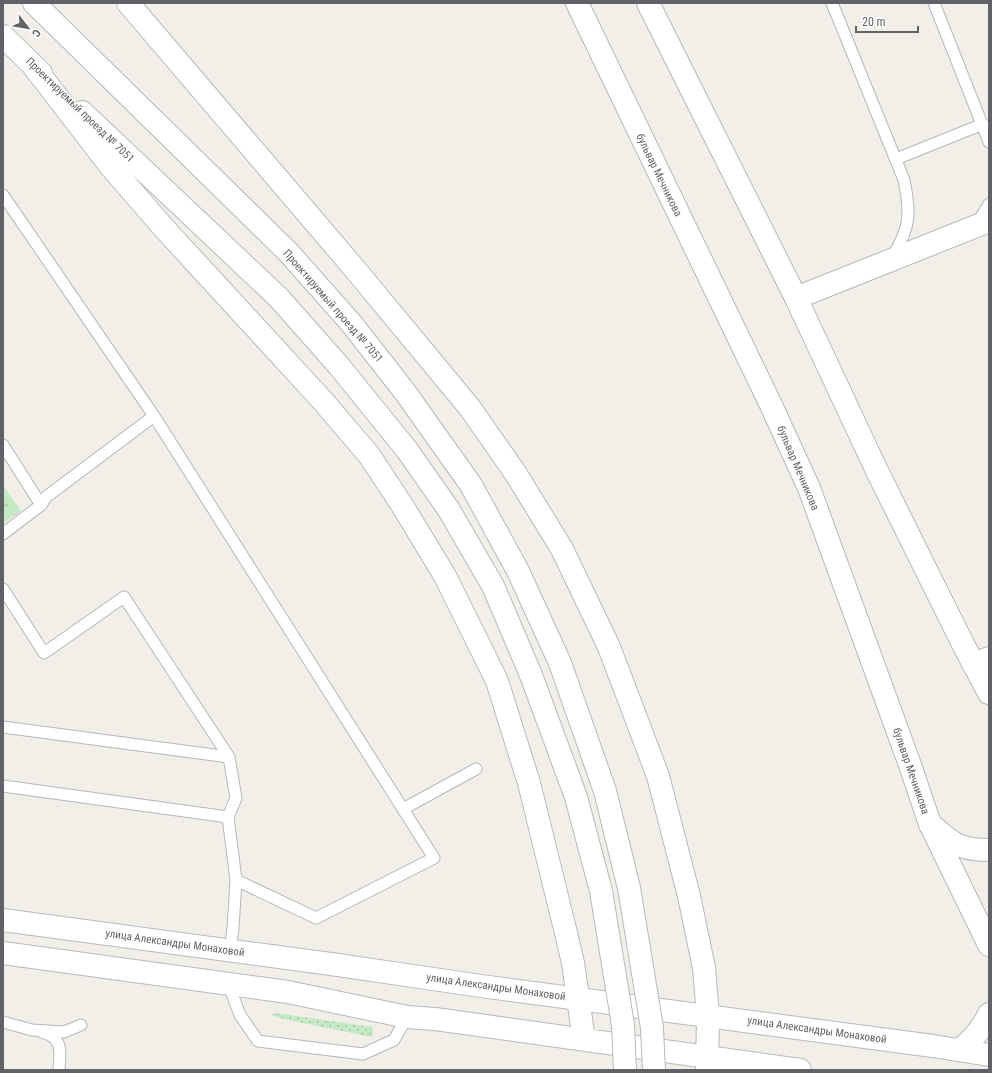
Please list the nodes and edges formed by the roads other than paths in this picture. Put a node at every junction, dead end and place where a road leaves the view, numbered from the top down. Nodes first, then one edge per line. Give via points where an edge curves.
1 (34, 3) edge
2 (128, 3) edge
3 (577, 3) edge
4 (648, 3) edge
5 (832, 3) edge
6 (934, 3) edge
7 (3, 36) edge
8 (31, 63) junction
9 (983, 124) junction
10 (989, 142) edge
11 (896, 159) junction
12 (3, 195) edge
13 (989, 204) edge
14 (989, 221) edge
15 (966, 231) junction
16 (890, 261) junction
17 (796, 298) junction
18 (154, 416) junction
19 (3, 445) edge
20 (41, 505) junction
21 (3, 534) edge
22 (3, 589) edge
23 (981, 661) edge
24 (989, 693) edge
25 (3, 727) edge
26 (229, 757) junction
27 (476, 769) dead end
28 (3, 786) edge
29 (404, 809) junction
30 (228, 817) junction
31 (930, 824) junction
32 (989, 850) edge
33 (236, 880) junction
34 (3, 920) edge
35 (989, 945) edge
36 (230, 951) junction
37 (3, 953) edge
38 (228, 983) junction
39 (578, 998) junction
40 (989, 1014) edge
41 (708, 1016) junction
42 (407, 1017) junction
43 (3, 1022) edge
44 (81, 1024) dead end
45 (32, 1030) junction
46 (584, 1040) junction
47 (959, 1050) junction
48 (989, 1055) edge
49 (707, 1064) edge
50 (59, 1070) edge
51 (625, 1070) edge
52 (654, 1070) edge
53 (800, 1070) edge

1 - 52 main road, Проектируемый проезд № 7051, bridge via 288,252 351,323 405,392 471,485 518,571 560,663 605,791 629,888 652,1028
2 - 41 main road via 470,408 516,474 562,549 610,647 658,776 691,903 704,968
3 - 31 main road, бульвар Мечникова via 809,488
4 - 17 main road
5 - 11 lane
6 - 9 lane
7 - 8 main road, Проектируемый проезд № 7051
8 - 39 main road via 116,173 369,455 445,576 496,681 529,782 566,932
8 - 51 main road, Проектируемый проезд № 7051, bridge via 279,298 339,366 407,450 449,510 493,586 531,675 576,797 601,891 623,1026
9 - 10 lane
9 - 11 lane
11 - 16 lane via 906,193 909,220 904,236
12 - 18 lane
13 - 15 lane via 978,222
14 - 15 main road
15 - 16 main road
16 - 17 main road
17 - 23 main road via 874,466
18 - 20 lane via 46,497
18 - 29 lane
19 - 20 lane
20 - 21 lane
22 - 26 lane via 44,653 124,597
23 - 24 main road
25 - 26 lane
26 - 30 lane via 236,798
27 - 29 lane
28 - 30 lane
29 - 33 lane via 434,858 316,918
30 - 33 lane
31 - 32 main road via 952,843 971,850
31 - 35 main road, бульвар Мечникова
33 - 36 lane
34 - 36 main road, улица Александры Монаховой
36 - 39 main road, улица Александры Монаховой
37 - 38 main road
38 - 42 main road via 288,992
38 - 42 lane via 240,1015 258,1041 363,1054 394,1040
39 - 41 main road, улица Александры Монаховой
39 - 46 main road
40 - 47 main road via 970,1042
41 - 47 main road, улица Александры Монаховой
41 - 49 main road
42 - 46 main road
43 - 45 lane
44 - 45 lane via 64,1032
45 - 50 lane via 51,1034 57,1040 60,1049
46 - 49 main road
47 - 48 main road, улица Александры Монаховой
49 - 53 main road

